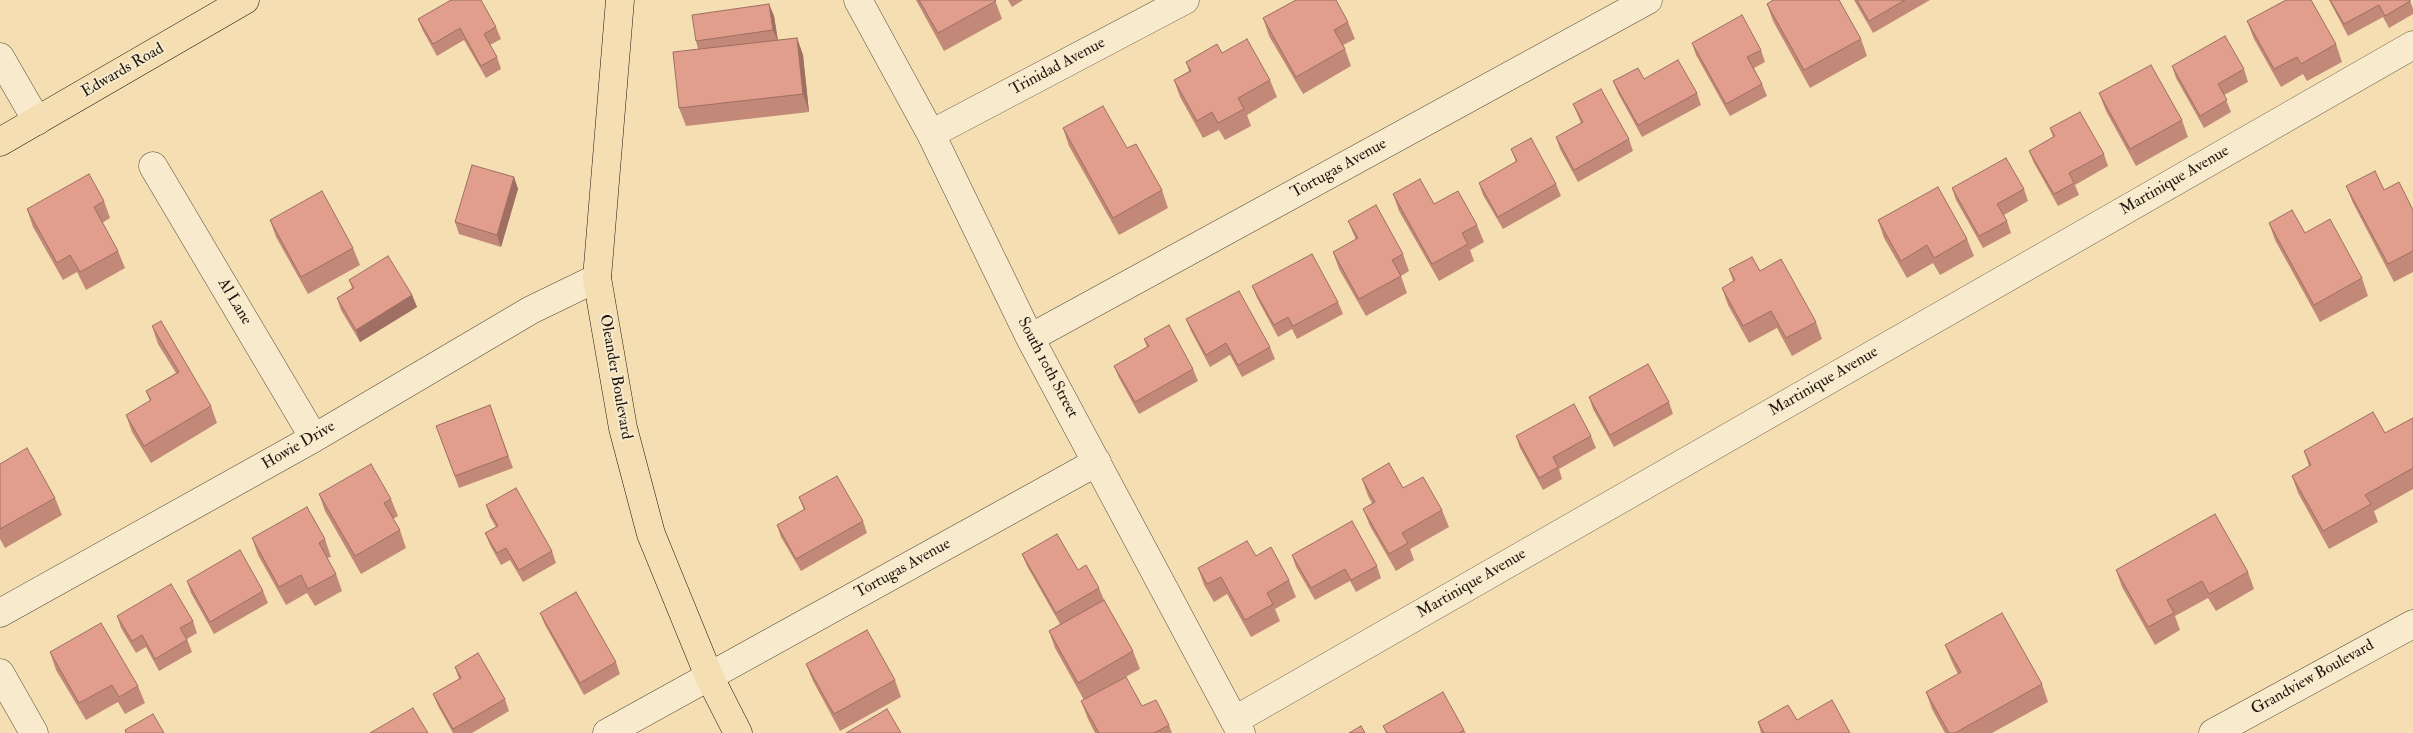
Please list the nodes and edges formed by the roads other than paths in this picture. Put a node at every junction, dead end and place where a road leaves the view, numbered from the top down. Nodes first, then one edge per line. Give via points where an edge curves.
1 (620, 0) edge
2 (858, 0) edge
3 (1185, 0) edge
4 (1648, 0) edge
5 (234, 3) edge
6 (2413, 45) edge
7 (0, 57) edge
8 (37, 121) junction
9 (932, 134) junction
10 (0, 142) edge
11 (153, 166) dead end
12 (597, 278) junction
13 (1030, 338) junction
14 (314, 438) junction
15 (1097, 462) junction
16 (0, 613) edge
17 (2413, 624) edge
18 (0, 673) edge
19 (709, 676) junction
20 (1238, 726) edge
21 (34, 733) edge
22 (607, 733) edge
23 (738, 733) edge
24 (2213, 733) edge

1 - 12 main road, Oleander Boulevard
2 - 9 street, South 10th Street
3 - 9 street, Trinidad Avenue
4 - 13 street, Tortugas Avenue
5 - 8 main road, Edwards Road
6 - 20 street, Martinique Avenue
7 - 8 street
8 - 10 main road, Edwards Road
9 - 13 street, South 10th Street
11 - 14 street, Al Lane
12 - 14 street, Howie Drive via 531,310
12 - 19 main road, Oleander Boulevard via 623,428 651,534
13 - 15 street, South 10th Street
14 - 16 street, Howie Drive
15 - 19 street, Tortugas Avenue
15 - 20 street, South 10th Street
17 - 24 street, Grandview Boulevard
18 - 21 street
19 - 22 street, Tortugas Avenue
19 - 23 main road, Oleander Boulevard

